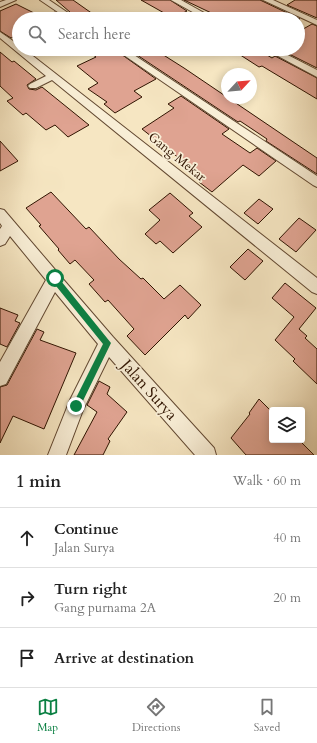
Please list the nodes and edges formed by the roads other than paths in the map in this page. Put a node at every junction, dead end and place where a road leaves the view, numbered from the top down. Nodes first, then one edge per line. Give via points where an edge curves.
1 (12, 0) edge
2 (44, 0) edge
3 (175, 0) edge
4 (267, 0) edge
5 (0, 5) edge
6 (62, 12) edge
7 (198, 12) edge
8 (293, 12) edge
9 (305, 17) edge
10 (317, 23) edge
11 (0, 34) edge
12 (12, 43) edge
13 (28, 56) edge
14 (129, 56) edge
15 (282, 56) edge
16 (317, 74) edge
17 (53, 76) junction
18 (33, 86) dead end
19 (317, 182) edge
20 (5, 220) edge
21 (0, 240) edge
22 (55, 278) junction
23 (317, 287) edge
24 (107, 343) junction
25 (0, 378) edge
26 (57, 455) edge
27 (206, 455) edge

1 - 5 street
2 - 6 street
3 - 7 street
4 - 8 street
9 - 10 street
11 - 12 street, Gang Mekar
13 - 17 street, Gang Mekar
14 - 19 street
15 - 16 street
17 - 18 street
17 - 23 street, Gang Mekar
20 - 21 street
20 - 22 street, Jalan Surya
22 - 24 street, Jalan Surya
22 - 25 street
24 - 26 street via 76,406
24 - 27 street, Jalan Surya

